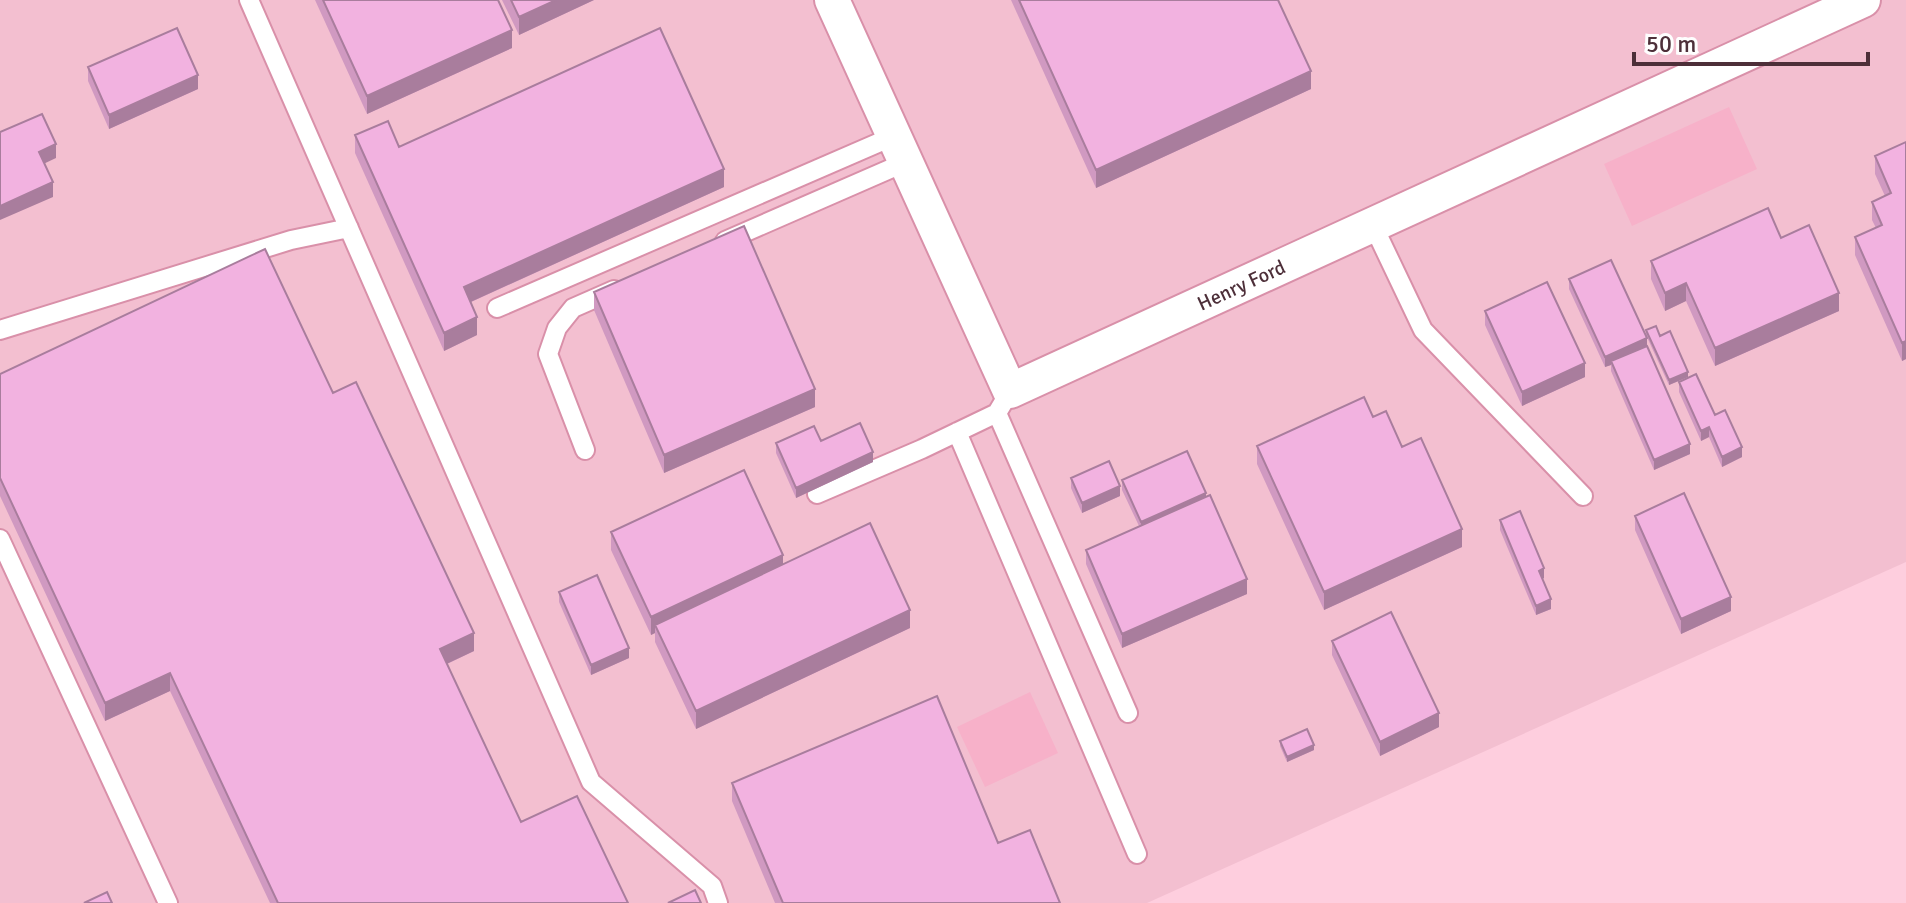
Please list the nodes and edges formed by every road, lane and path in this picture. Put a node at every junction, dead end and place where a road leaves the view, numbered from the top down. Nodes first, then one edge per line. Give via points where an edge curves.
1 (249, 0) edge
2 (832, 0) edge
3 (1863, 0) edge
4 (900, 149) junction
5 (1373, 225) junction
6 (349, 228) junction
7 (715, 245) edge
8 (630, 283) edge
9 (497, 308) dead end
10 (0, 330) edge
11 (1003, 402) junction
12 (957, 432) junction
13 (585, 450) dead end
14 (817, 494) edge
15 (1583, 496) dead end
16 (0, 539) edge
17 (1128, 713) dead end
18 (1137, 854) dead end
19 (168, 903) edge
20 (718, 903) edge

1 - 6 lane
2 - 4 street
3 - 5 street, Henry Ford
4 - 7 lane
4 - 9 lane
4 - 11 street
5 - 11 street, Henry Ford
5 - 15 lane via 1423,330
6 - 10 lane via 291,240
6 - 20 lane via 591,782 712,886
8 - 13 lane via 573,308 557,328 548,354
11 - 12 lane
11 - 17 lane
12 - 14 lane
12 - 18 lane
16 - 19 lane

